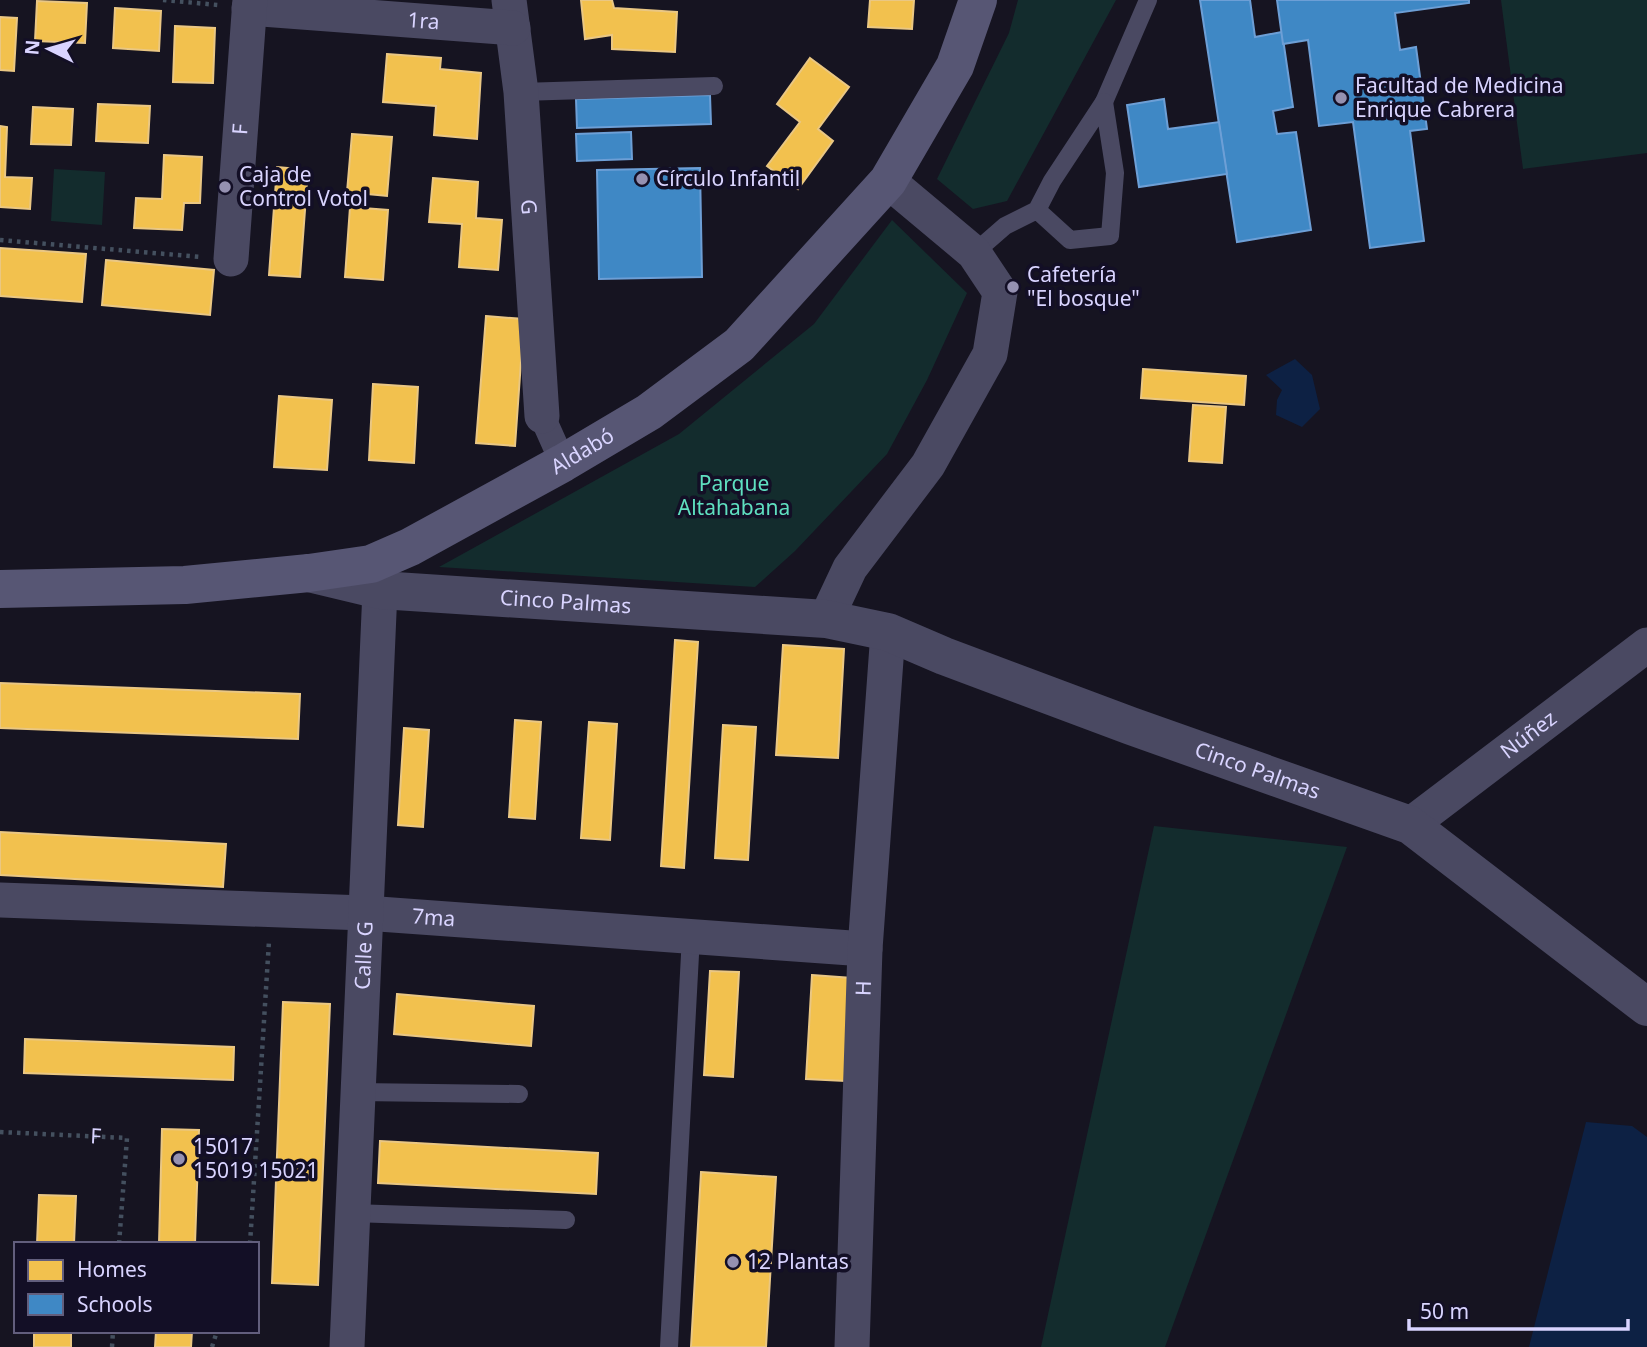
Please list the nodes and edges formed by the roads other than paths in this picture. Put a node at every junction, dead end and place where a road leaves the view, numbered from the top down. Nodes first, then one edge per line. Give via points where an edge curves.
1 (978, 0) edge
2 (1147, 0) edge
3 (249, 4) edge
4 (511, 14) edge
5 (714, 86) dead end
6 (521, 92) junction
7 (1104, 102) junction
8 (888, 181) junction
9 (1037, 210) junction
10 (974, 253) junction
11 (231, 259) road end
12 (542, 416) joint
13 (563, 463) junction
14 (376, 577) junction
15 (0, 589) edge
16 (825, 619) junction
17 (888, 632) junction
18 (1647, 645) edge
19 (1410, 825) junction
20 (0, 900) edge
21 (365, 913) junction
22 (691, 936) junction
23 (865, 949) junction
24 (1647, 1007) edge
25 (358, 1093) junction
26 (519, 1094) dead end
27 (352, 1213) junction
28 (566, 1220) dead end
29 (347, 1347) edge
30 (669, 1347) edge
31 (852, 1347) edge

1 - 8 main road, Aldabó via 955,66
2 - 7 lane
3 - 4 street, 1ra
3 - 11 street, F via 257,51
4 - 6 street, G
5 - 6 lane
6 - 12 street, G
7 - 9 lane
7 - 9 lane via 1115,173 1110,236 1070,240
8 - 10 street
8 - 13 main road, Aldabó via 739,345 649,412
9 - 10 lane via 1004,226
10 - 16 street via 1000,292 990,354 928,465 850,568
12 - 13 street
13 - 14 main road, Aldabó via 410,547
14 - 15 main road, Aldabó via 309,573 186,584
14 - 16 street, Cinco Palmas
14 - 21 street, Calle G
16 - 17 street, Cinco Palmas
17 - 19 street, Cinco Palmas via 1106,717
17 - 23 street, H
18 - 19 street, Núñez
19 - 24 street, Cinco Palmas
20 - 21 street, 7ma
21 - 22 street, 7ma
21 - 25 street, Calle G
22 - 23 street, 7ma
22 - 30 lane
23 - 31 street, H
25 - 26 lane
25 - 27 street, Calle G
27 - 28 lane
27 - 29 street, Calle G

